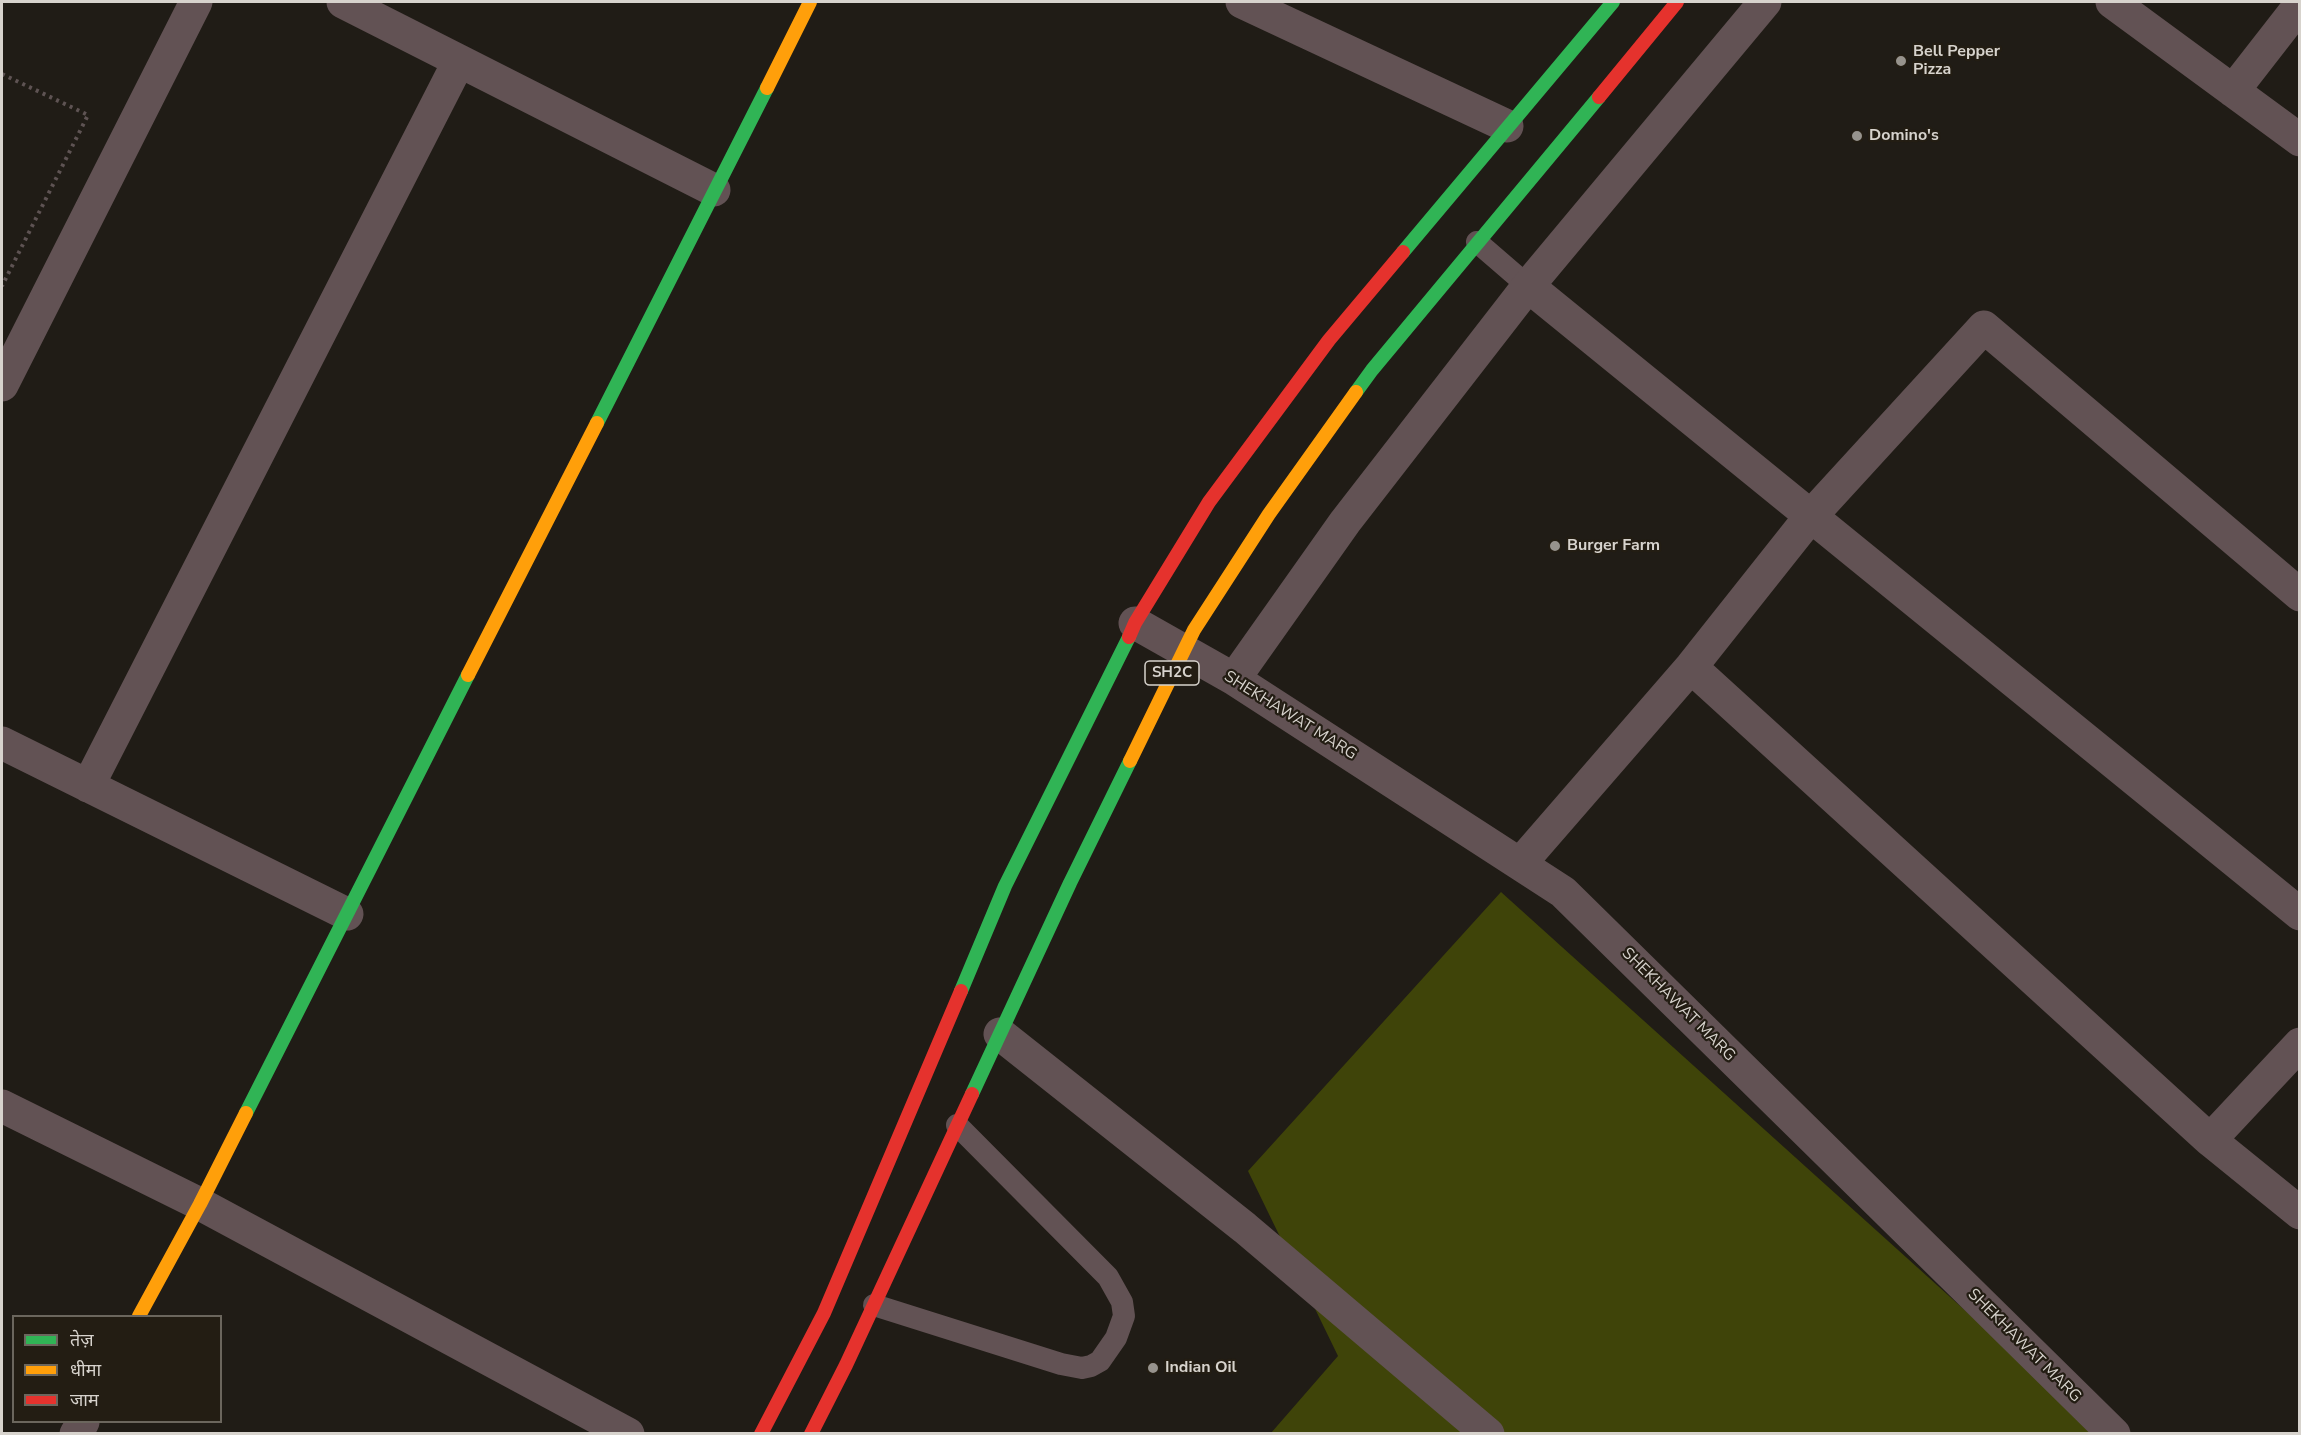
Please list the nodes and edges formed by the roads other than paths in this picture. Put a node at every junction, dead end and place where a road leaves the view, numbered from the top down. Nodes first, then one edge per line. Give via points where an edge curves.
1 (196, 2) edge
2 (343, 2) edge
3 (810, 2) edge
4 (1242, 2) edge
5 (1613, 2) edge
6 (1677, 2) edge
7 (1765, 2) edge
8 (2112, 2) edge
9 (2300, 5) edge
10 (459, 60) junction
11 (2234, 91) junction
12 (1507, 126) junction
13 (2300, 140) edge
14 (714, 190) junction
15 (1477, 242) junction
16 (1528, 286) junction
17 (2, 385) edge
18 (1810, 516) junction
19 (2300, 595) edge
20 (1135, 623) junction
21 (1182, 651) junction
22 (1691, 667) junction
23 (1234, 679) junction
24 (2, 743) edge
25 (88, 786) junction
26 (1520, 864) junction
27 (347, 914) junction
28 (2300, 914) edge
29 (999, 1034) junction
30 (2300, 1044) edge
31 (2, 1106) edge
32 (953, 1123) junction
33 (2210, 1140) junction
34 (200, 1204) junction
35 (2300, 1213) edge
36 (874, 1305) junction
37 (140, 1315) edge
38 (628, 1434) edge
39 (761, 1434) edge
40 (811, 1434) edge
41 (1488, 1434) edge
42 (2114, 1434) edge

1 - 17 street
2 - 10 street
3 - 14 main road
4 - 12 street
5 - 12 main road, SH2C
6 - 15 main road, SH2C
7 - 16 street
8 - 11 street
9 - 11 street
10 - 14 street
10 - 25 street
11 - 13 street
12 - 20 main road, SH2C via 1329,340 1209,502
14 - 27 main road
15 - 16 lane
15 - 21 main road, SH2C via 1372,370 1269,514
16 - 18 street
16 - 23 street via 1345,522
18 - 19 street via 1984,327
18 - 22 street
18 - 28 street
20 - 21 street, SHEKHAWAT MARG
20 - 39 main road, SH2C via 1005,886 917,1106 824,1312
21 - 23 street, SHEKHAWAT MARG
21 - 29 main road, SH2C
22 - 26 street
22 - 33 street
23 - 26 street, SHEKHAWAT MARG
24 - 25 street
25 - 27 street
26 - 42 street, SHEKHAWAT MARG via 1563,892
27 - 34 main road
29 - 32 main road, SH2C
29 - 41 street via 1245,1228
30 - 33 street
31 - 34 street
32 - 36 main road, SH2C
32 - 36 lane via 1112,1283 1124,1316 1116,1338 1100,1361 1082,1368
33 - 35 street
34 - 37 main road
34 - 38 street
36 - 40 main road, SH2C

